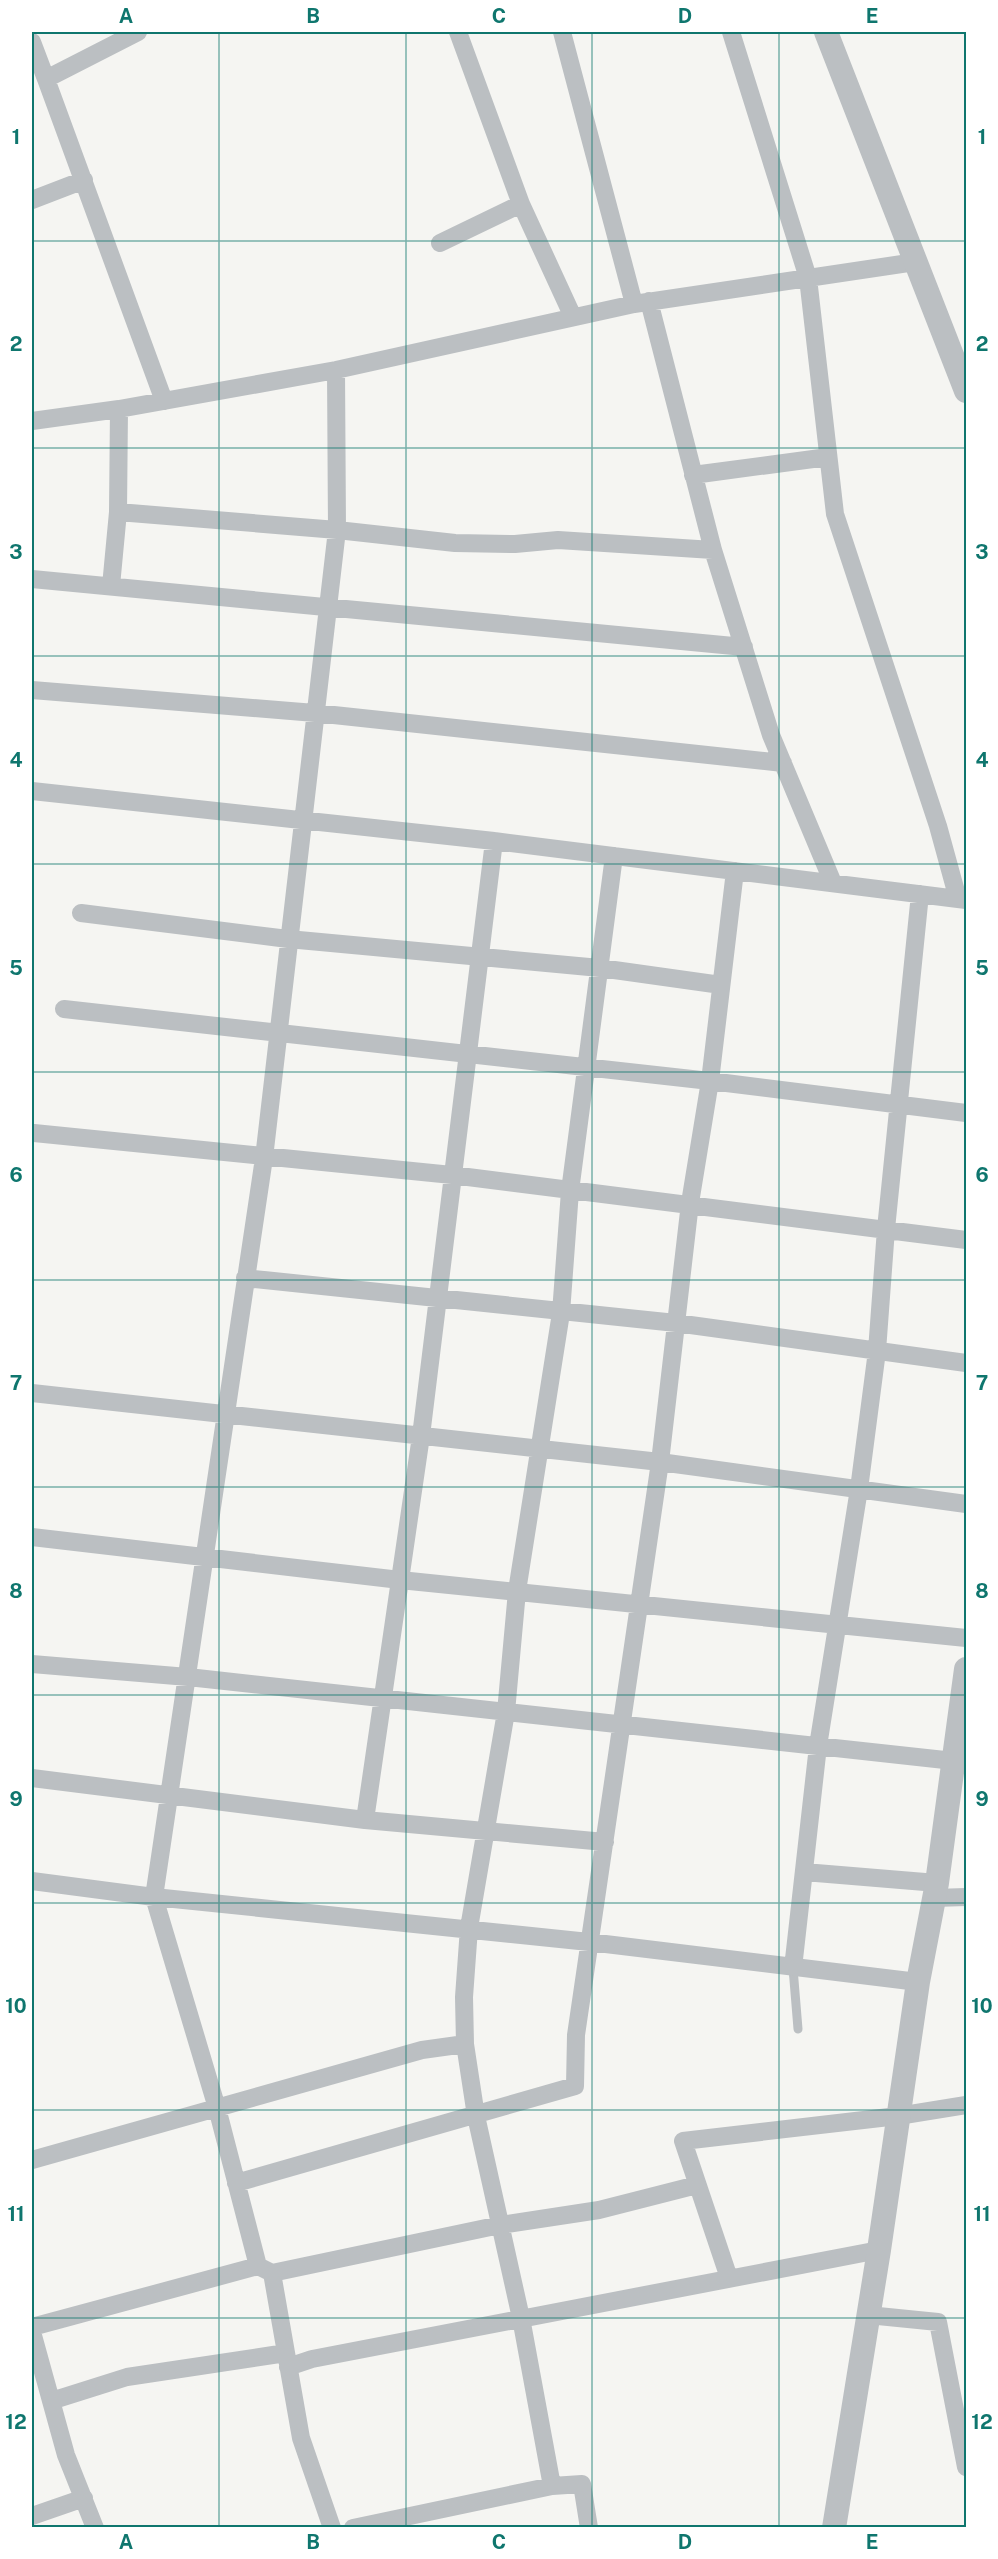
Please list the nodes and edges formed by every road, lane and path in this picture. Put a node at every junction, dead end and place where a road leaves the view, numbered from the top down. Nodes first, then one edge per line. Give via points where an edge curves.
1 (138, 32) edge
2 (458, 32) edge
3 (562, 32) edge
4 (731, 32) edge
5 (826, 32) edge
6 (32, 42) edge
7 (46, 79) junction
8 (84, 180) junction
9 (32, 200) edge
10 (521, 204) junction
11 (440, 243) dead end
12 (915, 262) junction
13 (808, 278) junction
14 (641, 302) junction
15 (573, 317) junction
16 (336, 370) junction
17 (966, 390) edge
18 (164, 401) junction
19 (119, 409) junction
20 (32, 421) edge
21 (828, 457) junction
22 (693, 475) junction
23 (118, 512) junction
24 (337, 530) junction
25 (713, 550) junction
26 (32, 579) edge
27 (111, 586) junction
28 (328, 606) junction
29 (744, 647) junction
30 (32, 690) edge
31 (315, 713) junction
32 (783, 763) junction
33 (32, 791) edge
34 (302, 820) junction
35 (494, 842) junction
36 (614, 856) junction
37 (735, 871) junction
38 (833, 883) junction
39 (920, 894) junction
40 (962, 900) edge
41 (81, 913) dead end
42 (288, 939) junction
43 (480, 956) junction
44 (600, 968) junction
45 (721, 985) junction
46 (64, 1009) dead end
47 (278, 1034) junction
48 (469, 1055) junction
49 (587, 1068) junction
50 (710, 1081) junction
51 (900, 1105) junction
52 (966, 1113) edge
53 (34, 1133) dead end
54 (264, 1158) junction
55 (452, 1175) junction
56 (570, 1191) junction
57 (690, 1203) junction
58 (886, 1229) junction
59 (966, 1240) edge
60 (245, 1278) junction
61 (437, 1299) junction
62 (561, 1313) junction
63 (676, 1323) junction
64 (877, 1351) junction
65 (966, 1363) edge
66 (32, 1392) edge
67 (224, 1414) junction
68 (421, 1436) junction
69 (541, 1449) junction
70 (660, 1462) junction
71 (859, 1489) junction
72 (966, 1504) edge
73 (32, 1537) edge
74 (204, 1558) junction
75 (400, 1580) junction
76 (517, 1591) junction
77 (640, 1603) junction
78 (837, 1623) junction
79 (966, 1638) edge
80 (32, 1664) edge
81 (966, 1669) edge
82 (188, 1677) junction
83 (381, 1698) junction
84 (506, 1712) junction
85 (623, 1725) junction
86 (818, 1746) junction
87 (957, 1767) edge
88 (32, 1778) edge
89 (169, 1796) junction
90 (365, 1820) junction
91 (486, 1829) junction
92 (605, 1842) junction
93 (804, 1872) junction
94 (32, 1881) edge
95 (936, 1891) junction
96 (154, 1897) junction
97 (966, 1897) edge
98 (469, 1928) junction
99 (589, 1942) junction
100 (793, 1968) junction
101 (918, 1982) junction
102 (798, 2029) dead end
103 (465, 2044) junction
104 (966, 2105) edge
105 (217, 2108) junction
106 (476, 2116) junction
107 (898, 2116) junction
108 (32, 2160) edge
109 (236, 2182) junction
110 (697, 2185) junction
111 (500, 2225) junction
112 (879, 2250) junction
113 (265, 2269) junction
114 (729, 2278) junction
115 (868, 2315) junction
116 (521, 2318) junction
117 (32, 2327) edge
118 (32, 2331) edge
119 (287, 2360) junction
120 (51, 2400) junction
121 (966, 2467) edge
122 (552, 2486) junction
123 (84, 2498) junction
124 (32, 2516) edge
125 (95, 2528) edge
126 (332, 2528) edge
127 (353, 2528) edge
128 (590, 2528) edge
129 (834, 2528) edge

1 - 7 street
2 - 10 street
3 - 14 street
4 - 13 street
5 - 12 street
6 - 7 street
7 - 8 street
8 - 9 street
8 - 18 street
10 - 11 street
10 - 15 street
12 - 13 street
12 - 17 street
13 - 14 street
13 - 21 street
14 - 15 street
14 - 22 street
15 - 16 street
16 - 18 street
16 - 24 street
18 - 19 street
19 - 20 street
19 - 23 street
21 - 22 street
21 - 40 street via 835,514
22 - 25 street
23 - 24 street
23 - 27 street
24 - 25 street via 455,543 558,540
24 - 28 street
25 - 29 street
26 - 27 street
27 - 28 street
28 - 29 street
28 - 31 street
29 - 32 street
30 - 31 street
31 - 32 street
31 - 34 street
32 - 38 street
33 - 34 street
34 - 35 street
34 - 42 street
35 - 36 street
35 - 43 street
36 - 37 street
36 - 44 street
37 - 38 street
37 - 45 street
38 - 39 street
39 - 40 street
39 - 51 street
41 - 42 street
42 - 43 street
42 - 47 street
43 - 44 street
43 - 48 street
44 - 45 street
44 - 49 street
45 - 50 street
46 - 47 street
47 - 48 street
47 - 54 street
48 - 49 street
48 - 55 street
49 - 50 street
49 - 56 street
50 - 51 street
50 - 57 street
51 - 52 street
51 - 58 street
53 - 54 street
54 - 55 street
54 - 60 street
55 - 56 street
55 - 61 street
56 - 57 street
56 - 62 street
57 - 58 street
57 - 63 street
58 - 59 street
58 - 64 street
60 - 61 street
60 - 67 street
61 - 62 street
61 - 68 street
62 - 63 street
62 - 69 street
63 - 64 street
63 - 70 street
64 - 65 street
64 - 71 street
66 - 67 street
67 - 68 street
67 - 74 street
68 - 69 street
68 - 75 street
69 - 70 street
69 - 76 street
70 - 71 street
70 - 77 street
71 - 72 street
71 - 78 street
73 - 74 street
74 - 75 street
74 - 82 street
75 - 76 street
75 - 83 street
76 - 77 street
76 - 84 street
77 - 78 street
77 - 85 street
78 - 79 street
78 - 86 street
80 - 82 street
81 - 87 street
82 - 83 street
82 - 89 street
83 - 84 street
83 - 90 street
84 - 85 street
84 - 91 street
85 - 86 street
85 - 92 street
86 - 87 street
86 - 93 street
87 - 95 street
88 - 89 street
89 - 90 street
89 - 96 street
90 - 91 street
91 - 92 street
91 - 98 street
92 - 99 street
93 - 95 street
93 - 100 street
94 - 96 street
95 - 97 street
95 - 101 street
96 - 98 street
96 - 105 street
98 - 99 street
98 - 103 street
99 - 100 street
99 - 106 street via 576,2035 575,2086
100 - 101 street
100 - 102 lane
101 - 107 street
103 - 105 street via 422,2050
103 - 106 street
104 - 107 street
105 - 108 street
105 - 109 street
106 - 109 street
106 - 111 street
107 - 110 street via 683,2141
107 - 112 street
109 - 113 street
110 - 111 street via 599,2210
110 - 114 street
111 - 113 street
111 - 116 street
112 - 114 street
112 - 115 street
113 - 117 street
113 - 119 street
114 - 116 street
115 - 121 street via 938,2322
115 - 129 street
116 - 119 street via 312,2359
116 - 122 street
118 - 120 street
119 - 120 street via 127,2377
119 - 126 street via 301,2438
120 - 123 street via 66,2454
122 - 127 street
122 - 128 street via 582,2484
123 - 124 street
123 - 125 street

